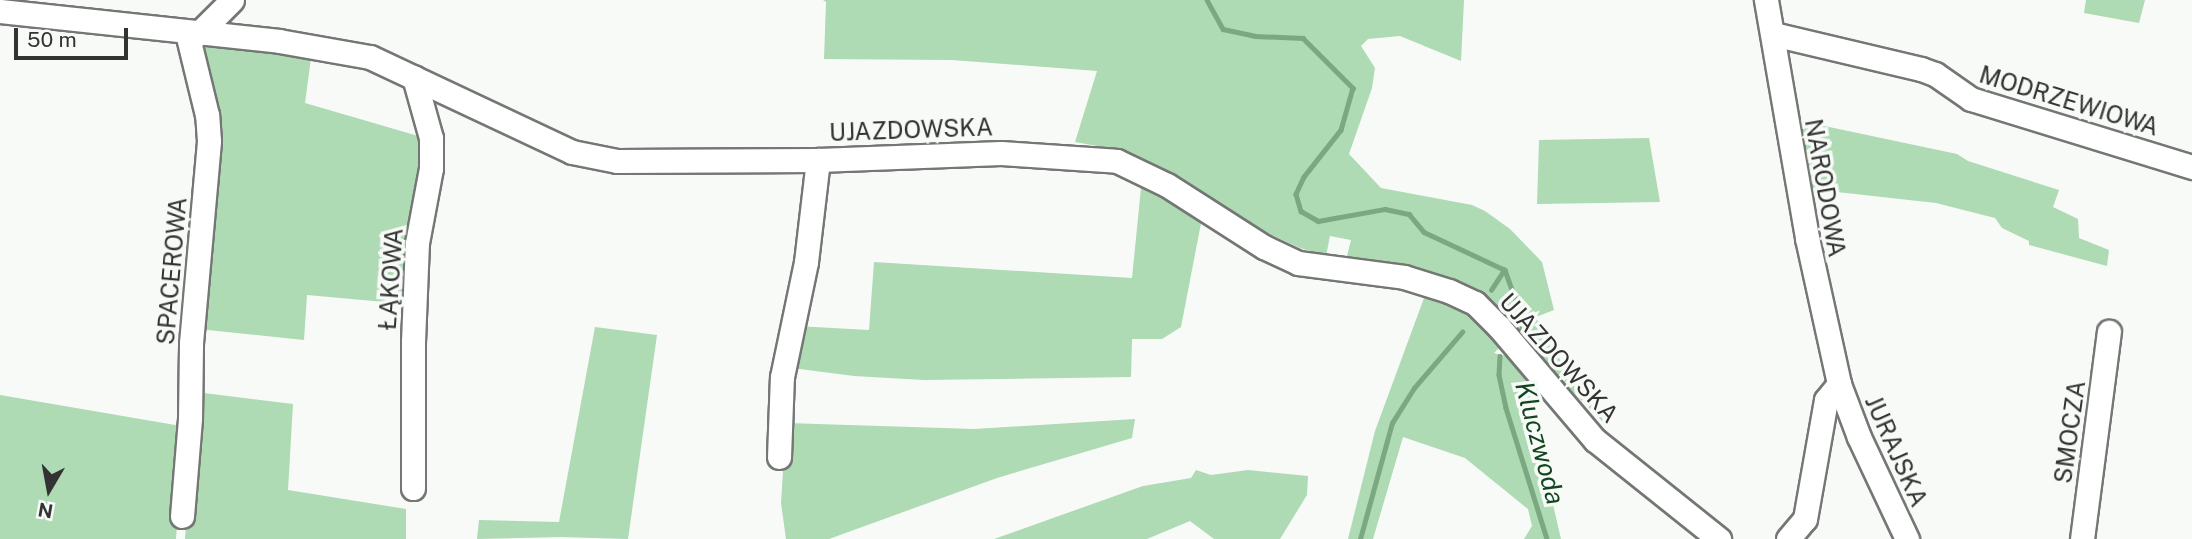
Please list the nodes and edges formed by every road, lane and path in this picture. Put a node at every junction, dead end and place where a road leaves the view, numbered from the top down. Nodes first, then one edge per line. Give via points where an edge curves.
1 (232, 0) edge
2 (1766, 0) edge
3 (0, 11) edge
4 (192, 33) junction
5 (1773, 34) junction
6 (414, 77) junction
7 (818, 160) junction
8 (2192, 167) edge
9 (2109, 332) dead end
10 (1839, 384) junction
11 (779, 457) dead end
12 (413, 488) dead end
13 (181, 516) dead end
14 (1719, 539) edge
15 (1788, 539) edge
16 (1907, 539) edge
17 (2082, 539) edge

1 - 4 street
2 - 5 street, NARODOWA
3 - 4 street, UJAZDOWSKA
4 - 6 street, UJAZDOWSKA via 326,48 370,57
4 - 13 street, SPACEROWA via 209,141
5 - 8 street, MODRZEWIOWA via 1921,69 1971,99
5 - 10 street, NARODOWA via 1802,215
6 - 7 street, UJAZDOWSKA via 572,152 627,161
6 - 12 street, ŁĄKOWA via 431,138 431,168 417,243
7 - 11 street via 806,262 782,377
7 - 14 street, UJAZDOWSKA via 1001,153 1117,160 1298,263 1404,277 1449,291 1484,310 1594,440
9 - 17 street, SMOCZA
10 - 15 street via 1826,400 1805,519
10 - 16 street, JURAJSKA

